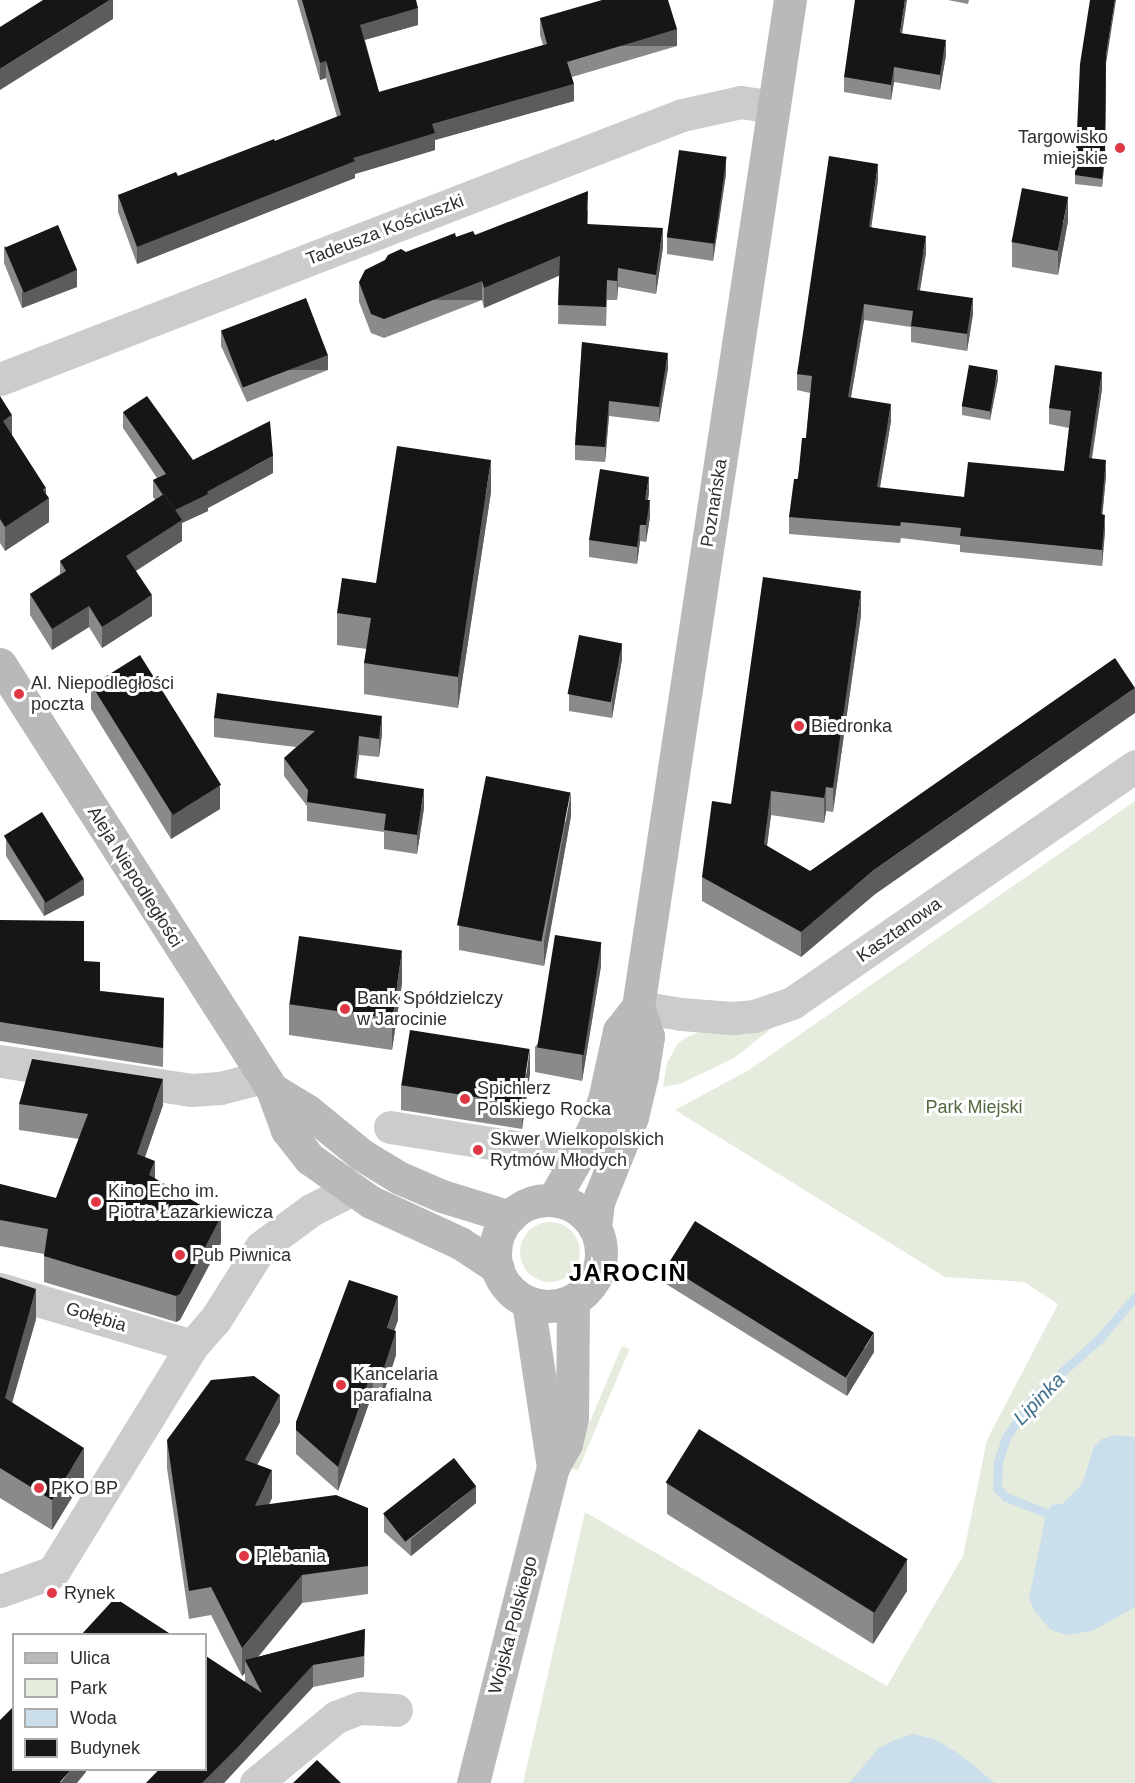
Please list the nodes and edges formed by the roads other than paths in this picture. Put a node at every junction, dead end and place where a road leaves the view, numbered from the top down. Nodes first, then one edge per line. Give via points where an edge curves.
1 (790, 0) edge
2 (774, 107) junction
3 (0, 379) edge
4 (0, 664) edge
5 (1135, 766) edge
6 (638, 1007) junction
7 (0, 1061) edge
8 (267, 1083) junction
9 (390, 1127) dead end
10 (552, 1152) dead end
11 (351, 1190) junction
12 (553, 1200) junction
13 (510, 1217) junction
14 (595, 1227) junction
15 (498, 1268) junction
16 (0, 1289) edge
17 (573, 1300) junction
18 (528, 1302) junction
19 (192, 1346) junction
20 (553, 1467) junction
21 (0, 1591) edge
22 (396, 1710) dead end
23 (256, 1783) edge
24 (473, 1783) edge

1 - 2 main road, Poznańska
2 - 3 street, Tadeusza Kościuszki via 741,102 682,115
2 - 6 main road, Poznańska
4 - 8 main road, Aleja Niepodległości
5 - 6 street, Kasztanowa via 792,1003 754,1016 732,1018
6 - 12 main road, Poznańska via 620,1031 593,1130
6 - 14 main road, Poznańska via 648,1036 642,1074 632,1117 598,1202
7 - 8 street via 191,1090
8 - 11 main road, Aleja Niepodległości via 287,1130 310,1159
8 - 13 main road, Aleja Niepodległości via 362,1155 400,1178
9 - 10 street
11 - 15 main road, Aleja Niepodległości via 460,1243
11 - 19 street via 311,1210 261,1247 215,1320
12 - 13 main road via 528,1203
12 - 14 main road via 577,1208
13 - 15 main road via 496,1245
14 - 17 main road via 601,1244 600,1262 585,1292
15 - 18 main road via 509,1288
16 - 19 street, Gołębia
17 - 18 main road via 543,1306
17 - 20 main road, Wojska Polskiego via 572,1418 566,1444
18 - 20 main road, Wojska Polskiego
19 - 21 street via 53,1572
20 - 24 main road, Wojska Polskiego
22 - 23 street via 360,1708 336,1717

